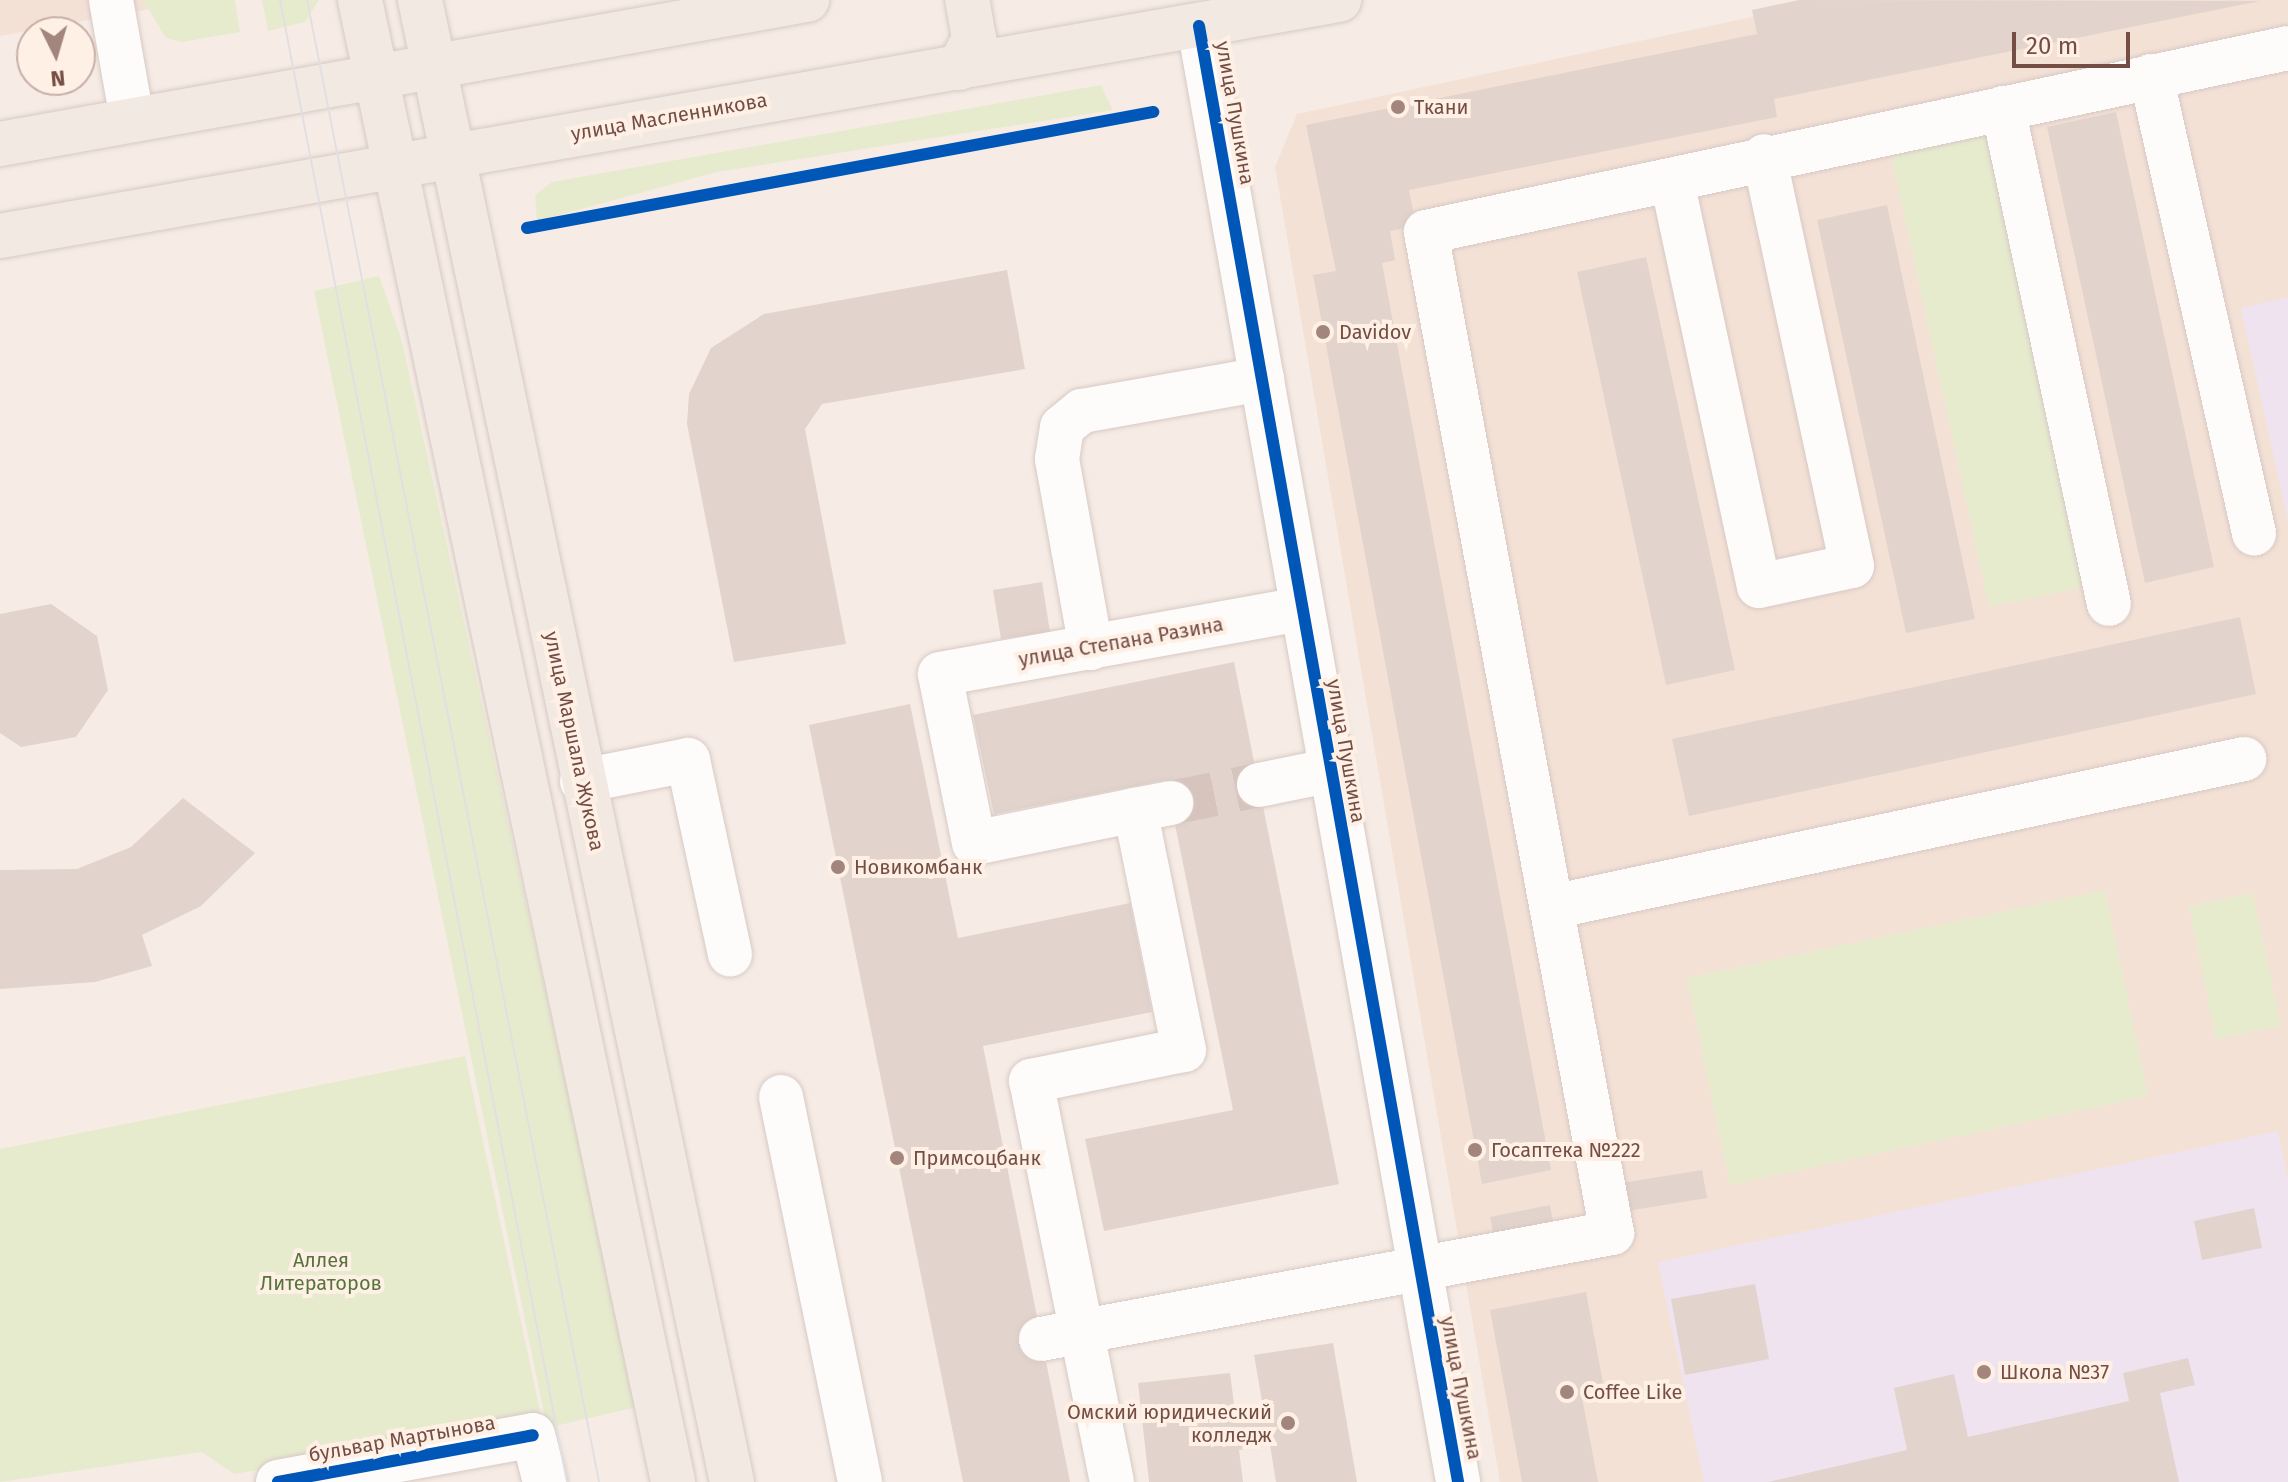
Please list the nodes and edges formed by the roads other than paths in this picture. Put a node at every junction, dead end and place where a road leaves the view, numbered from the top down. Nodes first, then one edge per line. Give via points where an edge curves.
1 (111, 0) edge
2 (360, 0) edge
3 (420, 0) edge
4 (807, 0) edge
5 (967, 0) edge
6 (1339, 0) edge
7 (1196, 13) edge
8 (2288, 48) edge
9 (433, 63) junction
10 (959, 68) junction
11 (375, 74) junction
12 (2151, 76) junction
13 (2003, 108) junction
14 (132, 119) junction
15 (0, 144) edge
16 (451, 154) junction
17 (1764, 156) junction
18 (393, 164) junction
19 (1672, 181) junction
20 (0, 236) edge
21 (1262, 379) junction
22 (2254, 534) dead end
23 (2109, 604) dead end
24 (1302, 609) junction
25 (1091, 648) junction
26 (2244, 759) dead end
27 (1328, 771) junction
28 (582, 781) junction
29 (1259, 785) tunnel mouth
30 (1552, 907) junction
31 (730, 955) dead end
32 (781, 1097) dead end
33 (1417, 1269) junction
34 (1061, 1335) junction
35 (278, 1482) edge
36 (545, 1482) edge
37 (673, 1482) edge
38 (732, 1482) edge
39 (860, 1482) edge
40 (1112, 1482) edge
41 (1458, 1482) edge

1 - 14 street
2 - 11 main road
3 - 9 main road, улица Маршала Жукова
4 - 9 main road
5 - 10 main road via 974,38
6 - 7 main road, улица Масленникова
7 - 10 main road, улица Масленникова
7 - 21 street, улица Пушкина
8 - 12 street
9 - 11 main road
9 - 16 main road, улица Маршала Жукова
10 - 16 main road, улица Масленникова
11 - 14 main road
11 - 16 main road
11 - 18 main road
12 - 13 street
12 - 22 street
13 - 17 street
13 - 23 street
14 - 15 main road
16 - 18 main road, улица Масленникова
16 - 28 main road, улица Маршала Жукова
17 - 19 street
17 - 19 street via 1852,566 1759,586
18 - 20 main road, улица Масленникова
18 - 37 main road
19 - 30 street via 1426,232
21 - 24 street, улица Пушкина
21 - 25 street via 1082,411 1062,427 1057,459
24 - 25 street, улица Степана Разина
24 - 27 street, улица Пушкина
25 - 34 street, улица Степана Разина via 940,674 974,843 1153,807 1184,1050 1031,1081
26 - 30 street
27 - 29 street
27 - 33 street, улица Пушкина
28 - 31 street via 688,760
28 - 38 main road, улица Маршала Жукова
30 - 33 street via 1612,1233
32 - 39 street
33 - 34 street
33 - 41 street, улица Пушкина
34 - 40 street
35 - 36 street, бульвар Мартынова via 533,1435

